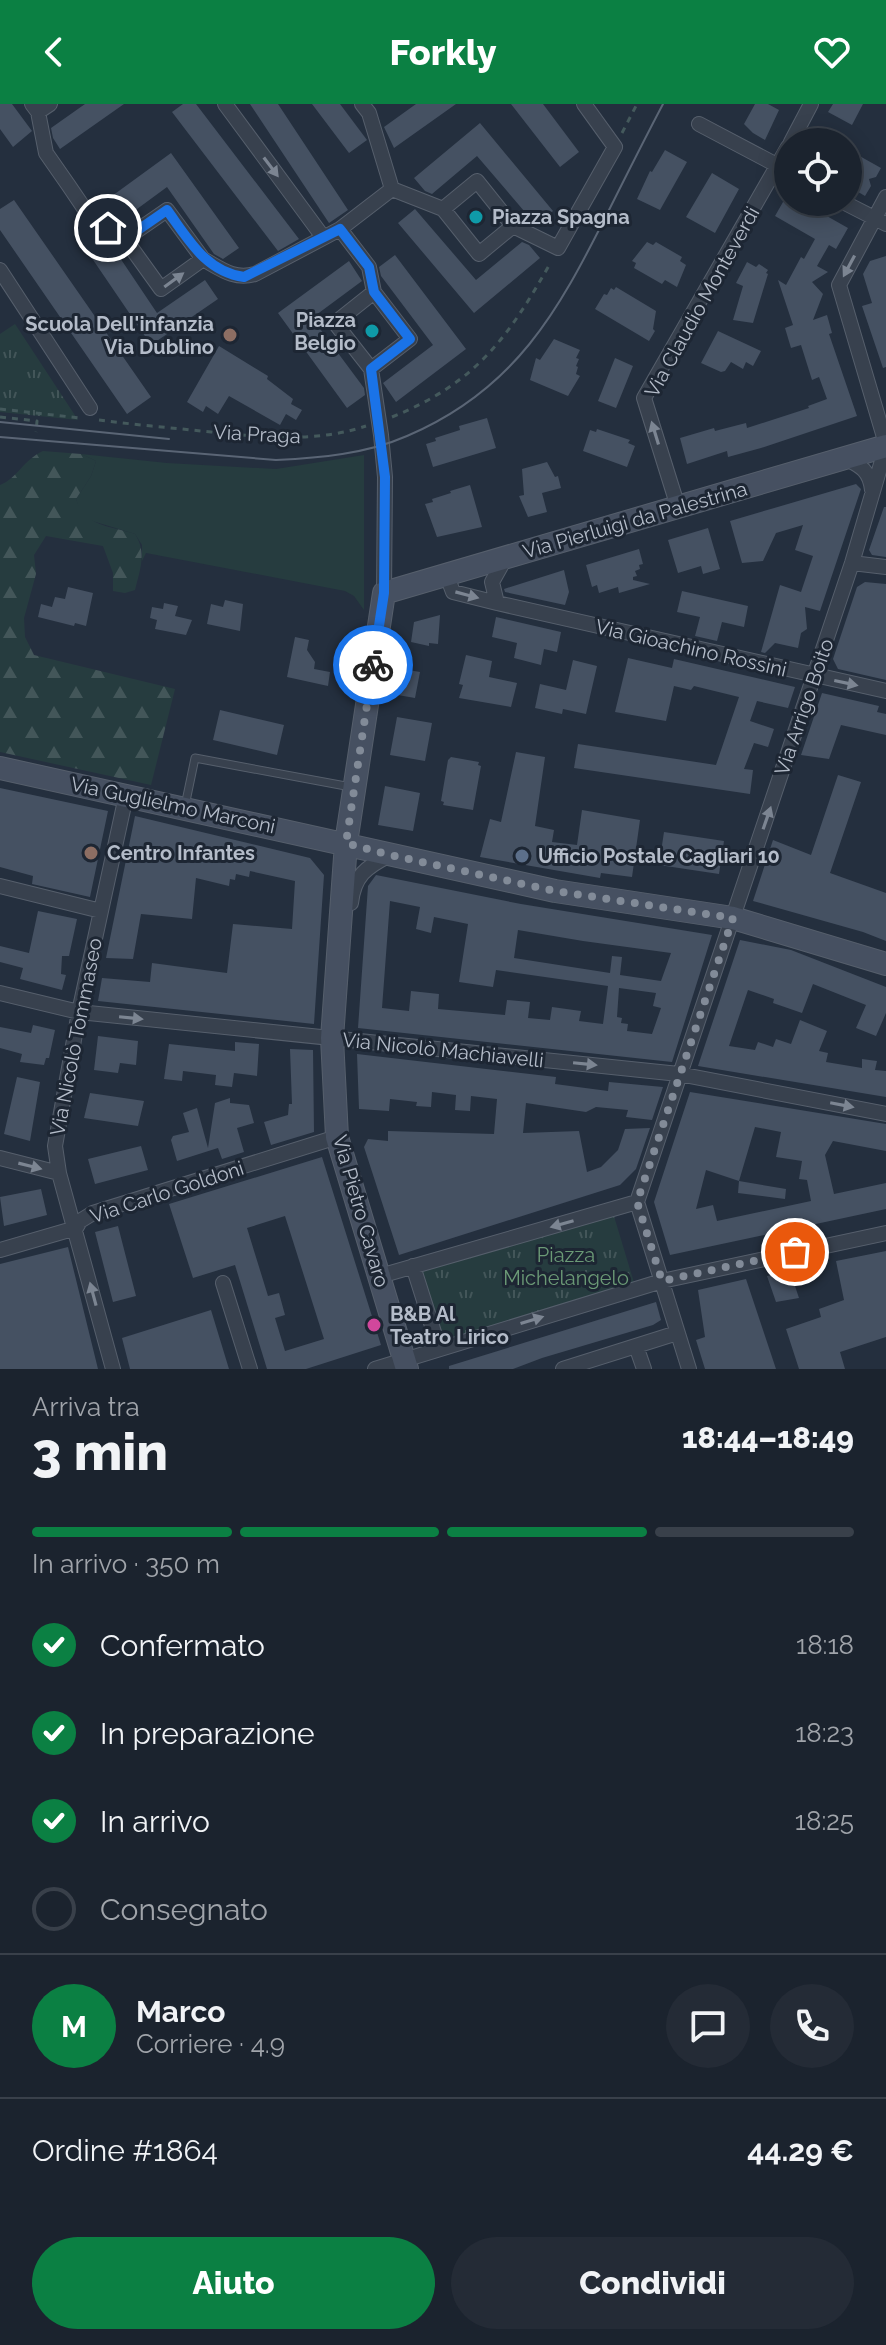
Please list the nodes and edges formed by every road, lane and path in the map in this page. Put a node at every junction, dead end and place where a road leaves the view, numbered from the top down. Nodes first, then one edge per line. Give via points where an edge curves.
1 (225, 104) edge
2 (584, 104) edge
3 (637, 104) edge
4 (811, 104) edge
5 (40, 107) edge
6 (371, 107) edge
7 (699, 124) dead end
8 (798, 128) edge
9 (615, 147) junction
10 (774, 163) edge
11 (774, 183) edge
12 (392, 189) junction
13 (886, 197) edge
14 (443, 209) junction
15 (862, 212) edge
16 (880, 222) edge
17 (513, 226) junction
18 (340, 229) junction
19 (323, 237) junction
20 (125, 239) junction
21 (558, 248) junction
22 (203, 259) junction
23 (0, 270) edge
24 (374, 292) junction
25 (371, 369) junction
26 (90, 408) dead end
27 (0, 409) edge
28 (0, 417) edge
29 (379, 422) junction
30 (36, 432) dead end
31 (886, 445) edge
32 (845, 458) junction
33 (872, 494) junction
34 (678, 507) junction
35 (506, 557) junction
36 (852, 563) junction
37 (886, 567) edge
38 (447, 576) junction
39 (384, 593) junction
40 (497, 603) junction
41 (815, 676) junction
42 (886, 691) edge
43 (0, 768) edge
44 (354, 787) junction
45 (126, 796) junction
46 (185, 808) junction
47 (346, 843) junction
48 (390, 855) junction
49 (0, 886) edge
50 (101, 911) junction
51 (341, 916) junction
52 (733, 918) junction
53 (886, 964) edge
54 (0, 993) edge
55 (79, 1012) junction
56 (332, 1038) junction
57 (679, 1074) junction
58 (886, 1114) edge
59 (337, 1137) junction
60 (0, 1158) edge
61 (59, 1173) junction
62 (637, 1202) junction
63 (76, 1228) junction
64 (886, 1233) edge
65 (0, 1250) edge
66 (413, 1266) junction
67 (380, 1276) junction
68 (662, 1281) junction
69 (223, 1283) dead end
70 (677, 1333) junction
71 (636, 1346) junction
72 (439, 1348) junction
73 (406, 1364) edge
74 (113, 1369) edge
75 (250, 1369) edge
76 (375, 1369) edge
77 (563, 1369) edge
78 (644, 1369) edge
79 (689, 1369) edge

1 -> 19 street
2 - 9 street
3 - 9 path
4 - 8 street, Via Claudio Monteverdi
5 - 20 street via 46,153 90,217
6 - 12 street
7 - 10 street
9 - 21 street
34 -> 11 street, Via Claudio Monteverdi via 644,398
12 - 14 street
12 - 18 street
13 - 16 street
14 - 17 street via 479,254
14 - 17 street via 477,181
15 - 16 street
16 -> 31 street via 839,285
17 - 21 street
18 - 19 street
18 - 24 street via 369,267
19 - 22 street via 244,277
20 - 22 street via 167,210
20 -> 22 street via 161,289
21 - 29 path, Via Praga via 502,341 476,367 449,387
23 - 26 street
24 - 25 street via 335,323
24 - 25 street via 410,339
25 - 29 street
27 - 29 path, Via Praga via 277,438 350,432
28 - 30 path via 37,421
29 - 39 street via 385,477
31 - 32 street, Via Pierluigi da Palestrina
31 - 33 street, Via Arrigo Boito
32 - 33 street via 865,469
32 - 34 street, Via Pierluigi da Palestrina
33 - 36 street, Via Arrigo Boito
34 - 35 street, Via Pierluigi da Palestrina
35 - 38 street, Via Pierluigi da Palestrina
35 - 40 street via 492,582
36 - 37 street
36 - 41 street, Via Arrigo Boito
38 - 39 street, Via Pierluigi da Palestrina
38 -> 40 street, Via Gioachino Rossini via 453,592
39 - 44 street, Via Pietro Cavaro
40 - 41 street, Via Gioachino Rossini
41 -> 42 street, Via Gioachino Rossini
52 -> 41 street, Via Arrigo Boito
43 - 45 street, Via Guglielmo Marconi
44 - 46 lane via 195,758
44 - 47 street, Via Pietro Cavaro
45 - 46 street, Via Guglielmo Marconi
45 - 50 street, Via Nicolò Tommaseo
46 - 47 street, Via Guglielmo Marconi
47 - 48 street, Via Guglielmo Marconi
47 - 51 street, Via Pietro Cavaro
48 - 51 street, Via Pietro Cavaro via 363,870
48 - 52 street, Via Guglielmo Marconi via 555,891
49 - 50 street
50 - 55 street, Via Nicolò Tommaseo
51 - 56 street, Via Pietro Cavaro
52 - 53 street, Via Guglielmo Marconi
52 - 57 street, Via Arrigo Boito
54 - 55 street, Via Nicolò Machiavelli
55 -> 56 street, Via Nicolò Machiavelli
55 - 61 street, Via Nicolò Tommaseo via 55,1146
56 -> 57 street, Via Nicolò Machiavelli
56 - 59 street, Via Pietro Cavaro
57 -> 58 street, Via Nicolò Machiavelli
57 - 62 street, Via Arrigo Boito
59 - 63 street, Via Carlo Goldoni via 93,1213
59 - 67 street, Via Pietro Cavaro
60 -> 61 street
61 - 63 street, Via Nicolò Tommaseo
62 -> 66 street
62 - 68 street
63 - 65 street, Via Carlo Goldoni
74 -> 63 street, Via Nicolò Tommaseo
64 - 68 street
66 - 67 street
66 - 72 street
67 - 73 street, Via Pietro Cavaro
68 - 70 street
72 -> 68 street
69 - 75 street
70 - 71 street
70 - 79 street
71 - 77 street
71 - 78 street
72 - 73 street
73 - 76 street

